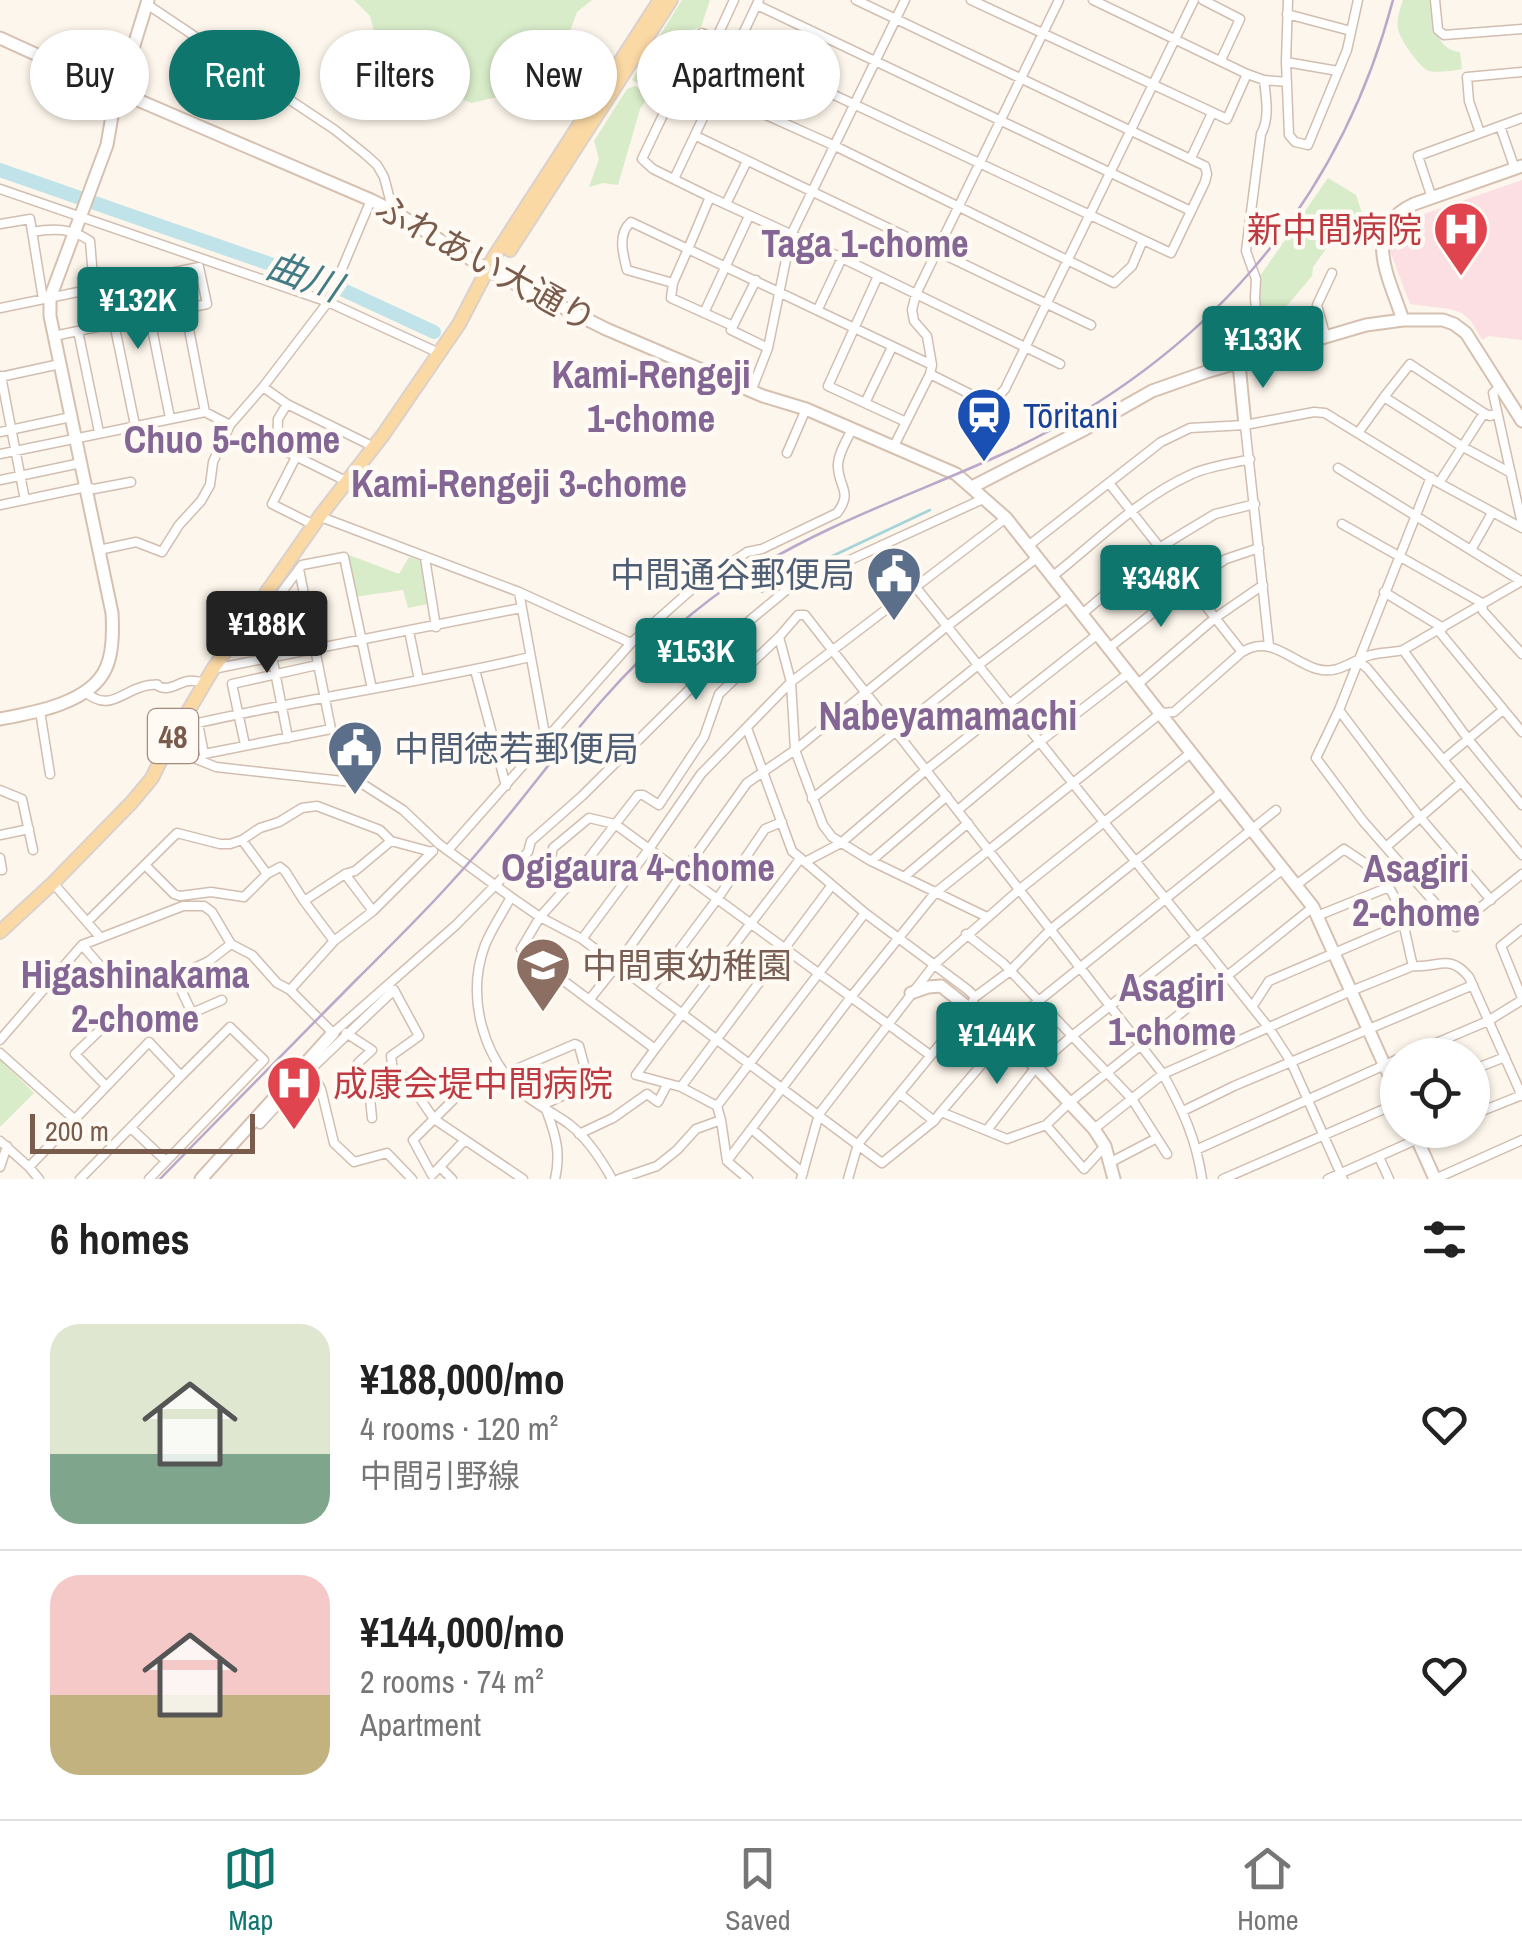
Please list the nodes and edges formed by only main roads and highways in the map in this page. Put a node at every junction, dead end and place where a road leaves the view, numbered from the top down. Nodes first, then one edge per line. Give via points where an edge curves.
1 (660, 0) edge
2 (671, 0) edge
3 (488, 270) junction
4 (0, 932) edge

1 - 3 main road, 48
2 - 3 main road, 48 via 502,261
3 - 4 main road, 48 via 454,331 213,669 152,778

